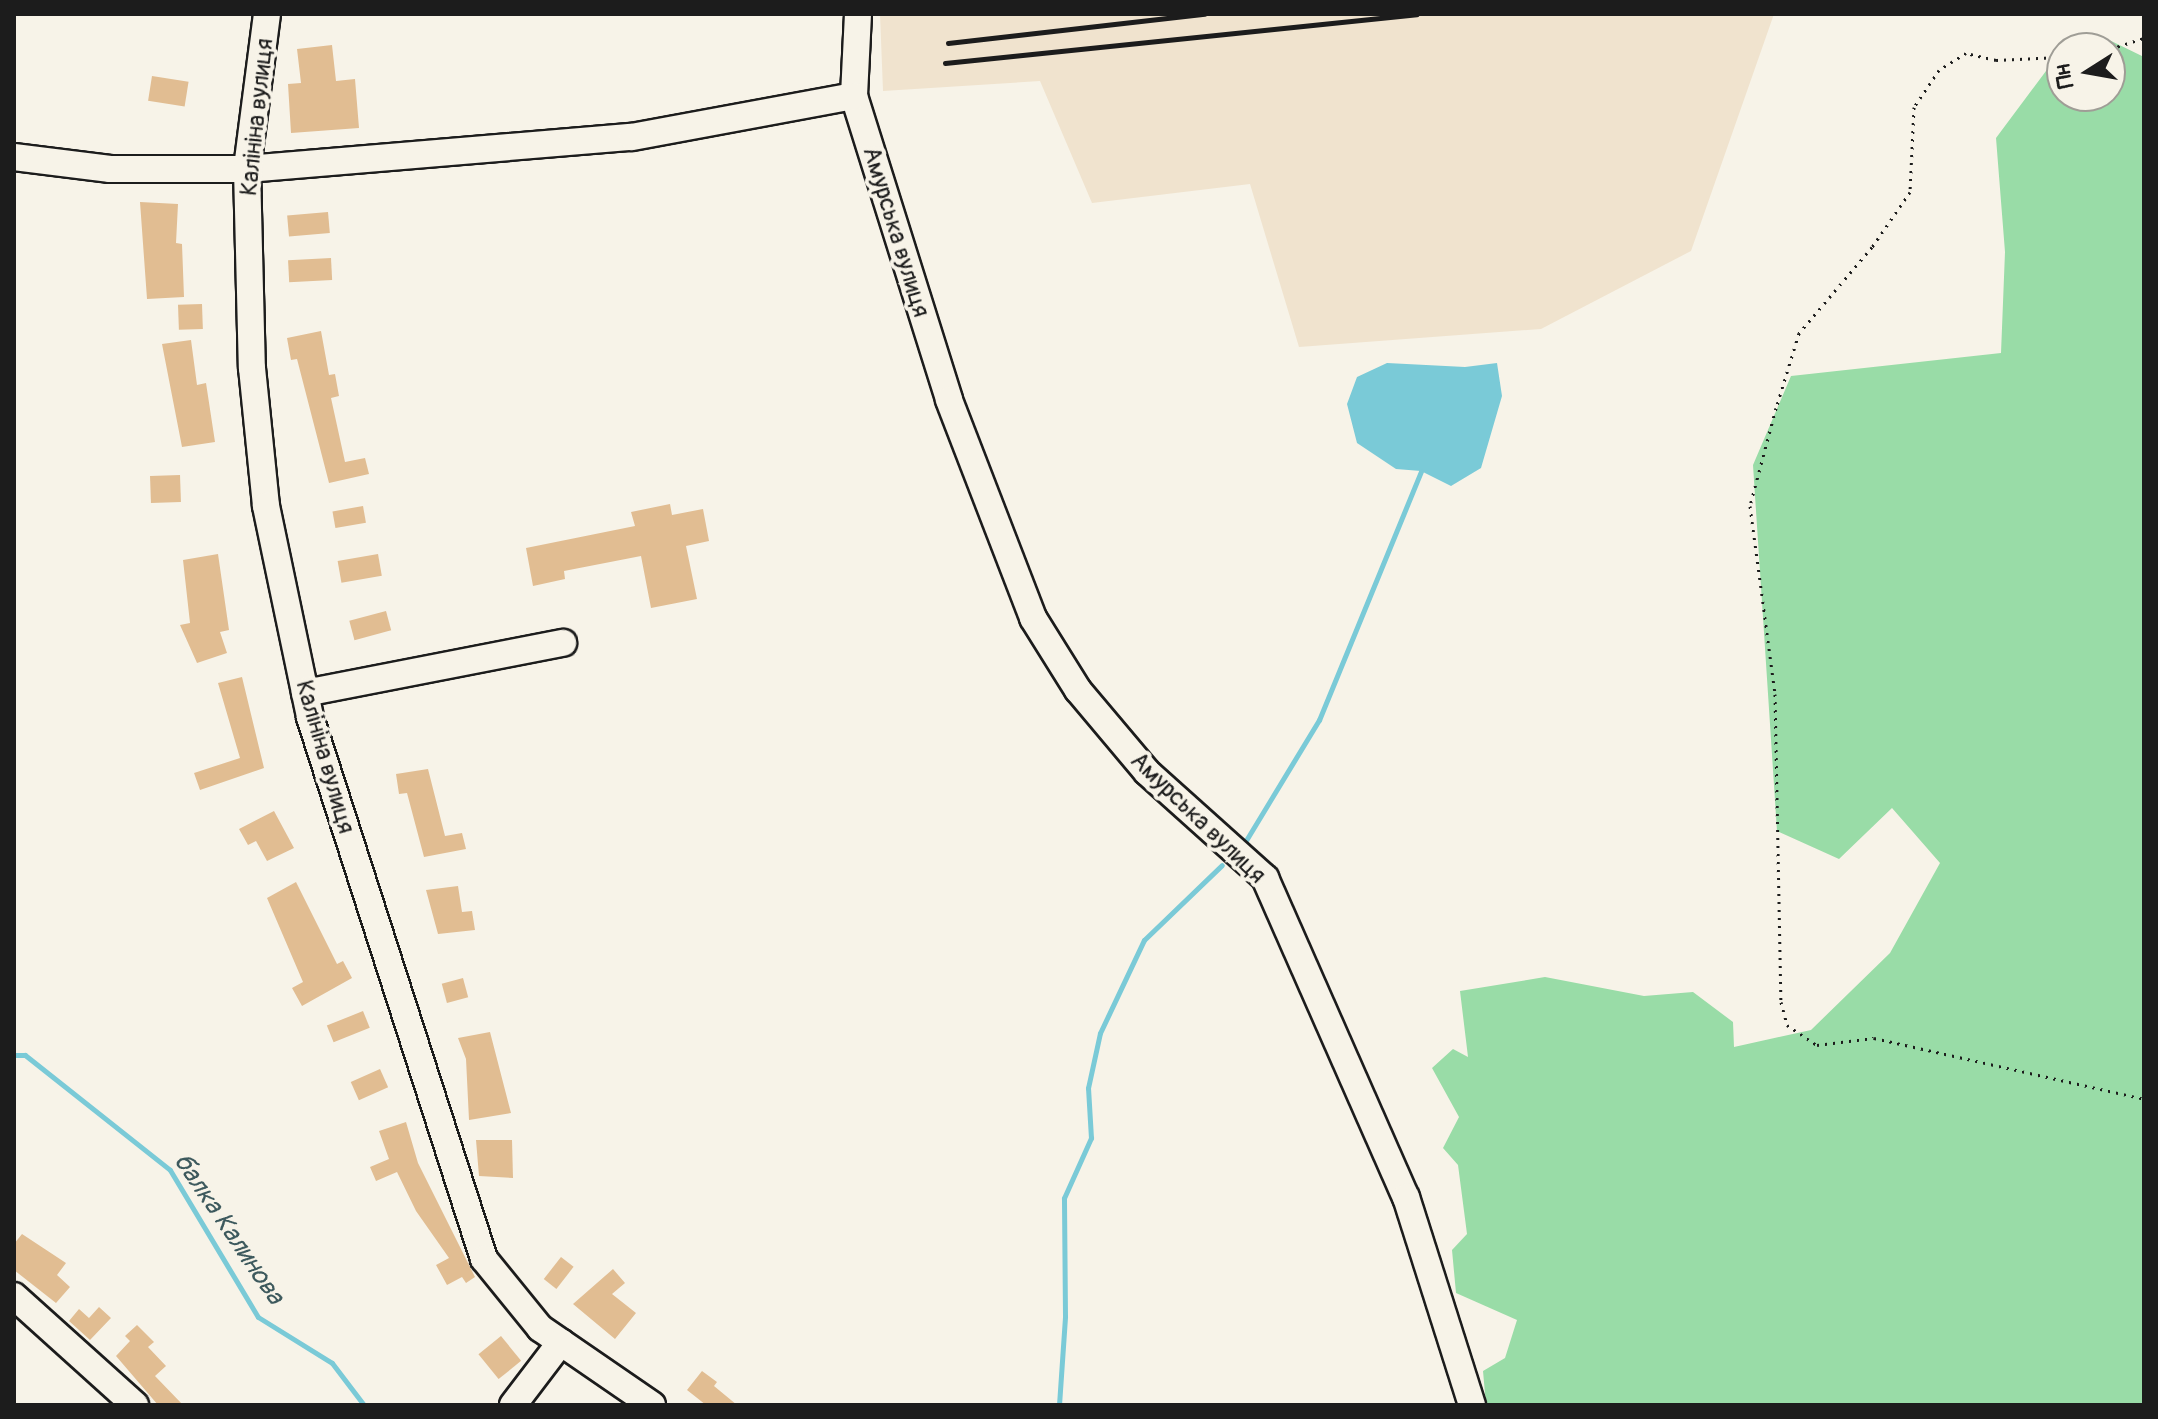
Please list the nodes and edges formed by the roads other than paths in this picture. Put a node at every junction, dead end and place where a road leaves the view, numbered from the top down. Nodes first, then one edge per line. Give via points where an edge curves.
1 (267, 14) edge
2 (858, 14) edge
3 (854, 96) junction
4 (14, 157) edge
5 (247, 169) junction
6 (563, 643) dead end
7 (305, 693) junction
8 (14, 1296) edge
9 (561, 1342) junction
10 (135, 1405) edge
11 (513, 1405) edge
12 (652, 1405) edge
13 (1472, 1405) edge

1 - 5 street, Калініна вулиця
2 - 3 street, Амурська вулиця
3 - 5 street via 632,137
3 - 13 street, Амурська вулиця via 949,400 1033,618 1078,690 1147,772 1265,878 1406,1197
4 - 5 street via 110,169
5 - 7 street, Калініна вулиця via 252,368 266,506
6 - 7 street
7 - 9 street, Калініна вулиця via 426,1091 484,1259 540,1328
8 - 10 street
9 - 11 street
9 - 12 street, Калініна вулиця

